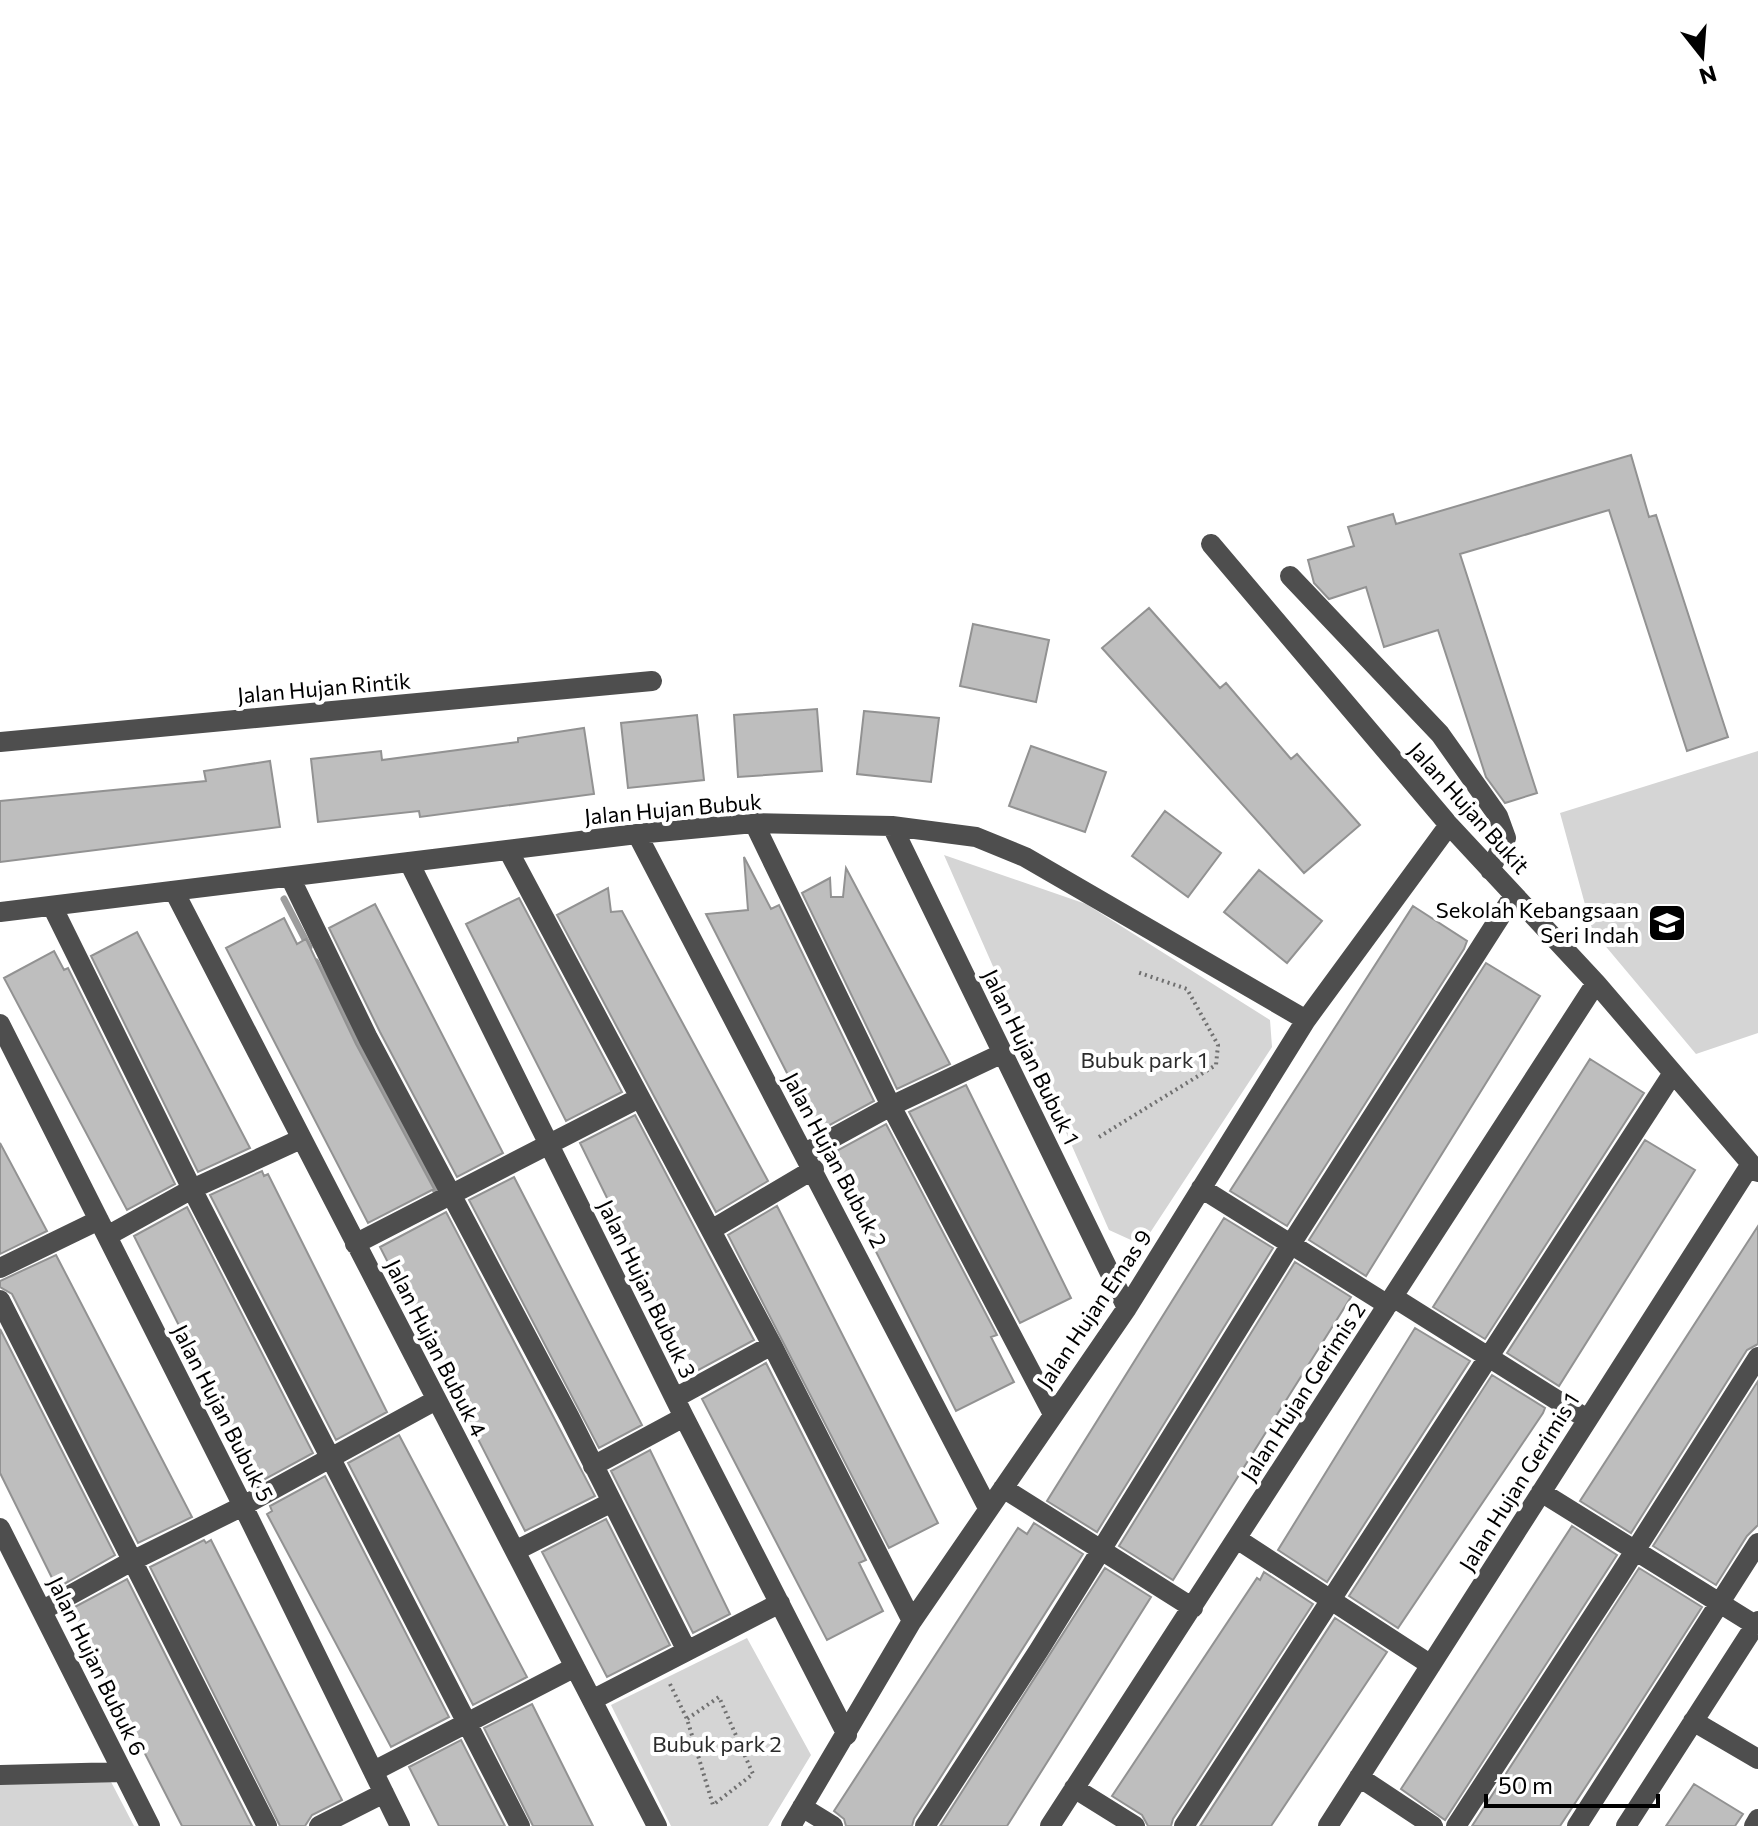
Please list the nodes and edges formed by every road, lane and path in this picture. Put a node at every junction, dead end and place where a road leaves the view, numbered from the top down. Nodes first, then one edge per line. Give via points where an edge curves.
1 (1211, 544) dead end
2 (1290, 576) dead end
3 (652, 681) dead end
4 (0, 742) edge
5 (754, 823) junction
6 (1449, 825) junction
7 (892, 826) junction
8 (637, 834) junction
9 (508, 850) junction
10 (409, 862) junction
11 (1490, 870) junction
12 (290, 877) junction
13 (174, 891) junction
14 (1514, 895) junction
15 (52, 906) junction
16 (0, 912) edge
17 (1137, 972) dead end
18 (1596, 983) junction
19 (1306, 1020) junction
20 (0, 1024) edge
21 (1003, 1053) junction
22 (1673, 1073) junction
23 (639, 1098) junction
24 (891, 1106) junction
25 (1099, 1137) dead end
26 (301, 1139) junction
27 (549, 1145) junction
28 (810, 1161) junction
29 (1754, 1168) edge
30 (1201, 1188) junction
31 (192, 1189) junction
32 (443, 1198) junction
33 (103, 1228) junction
34 (711, 1230) junction
35 (355, 1244) junction
36 (1291, 1244) junction
37 (0, 1268) edge
38 (0, 1300) edge
39 (1390, 1301) junction
40 (1127, 1308) junction
41 (772, 1345) junction
42 (1488, 1356) junction
43 (1758, 1357) edge
44 (675, 1398) junction
45 (436, 1400) junction
46 (1053, 1414) junction
47 (684, 1417) junction
48 (1587, 1419) junction
49 (330, 1459) junction
50 (593, 1466) junction
51 (1003, 1488) junction
52 (1541, 1492) junction
53 (612, 1502) junction
54 (243, 1506) junction
55 (988, 1508) junction
56 (0, 1528) edge
57 (1237, 1539) junction
58 (1758, 1543) edge
59 (6, 1550) edge
60 (1101, 1550) junction
61 (515, 1551) junction
62 (1635, 1551) junction
63 (132, 1561) junction
64 (1331, 1599) junction
65 (780, 1603) junction
66 (1721, 1603) junction
67 (1193, 1608) junction
68 (43, 1610) junction
69 (912, 1621) junction
70 (1756, 1623) edge
71 (687, 1651) junction
72 (1431, 1665) junction
73 (575, 1667) junction
74 (669, 1681) dead end
75 (592, 1700) junction
76 (687, 1719) junction
77 (1693, 1721) junction
78 (468, 1724) junction
79 (847, 1735) junction
80 (1758, 1759) edge
81 (374, 1771) junction
82 (122, 1772) junction
83 (0, 1775) edge
84 (1359, 1777) junction
85 (1074, 1788) junction
86 (384, 1793) junction
87 (802, 1807) junction
88 (1758, 1819) edge
89 (150, 1826) edge
90 (267, 1826) edge
91 (319, 1826) edge
92 (400, 1826) edge
93 (520, 1826) edge
94 (657, 1826) edge
95 (791, 1826) edge
96 (833, 1826) edge
97 (925, 1826) edge
98 (1050, 1826) edge
99 (1135, 1826) edge
100 (1184, 1826) edge
101 (1328, 1826) edge
102 (1433, 1826) edge
103 (1456, 1826) edge
104 (1577, 1826) edge
105 (1626, 1826) edge
106 (1754, 1826) edge

1 - 6 street, Jalan Hujan Bukit
2 - 11 street via 1440,734 1498,816 1506,838
3 - 4 street, Jalan Hujan Rintik
5 - 7 street, Jalan Hujan Bubuk
5 - 8 street, Jalan Hujan Bubuk
5 - 24 street
6 - 11 street, Jalan Hujan Bukit
6 - 19 street, Jalan Hujan Emas 9
7 - 19 street, Jalan Hujan Bubuk via 976,837 1025,857
7 - 21 street, Jalan Hujan Bubuk 1
8 - 9 street, Jalan Hujan Bubuk
8 - 28 street, Jalan Hujan Bubuk 2
9 - 10 street, Jalan Hujan Bubuk
9 - 23 street
10 - 12 street, Jalan Hujan Bubuk
10 - 27 street, Jalan Hujan Bubuk 3
11 - 14 street, Jalan Hujan Bukit
12 - 13 street, Jalan Hujan Bubuk
12 - 32 street
13 - 15 street, Jalan Hujan Bubuk
13 - 26 street, Jalan Hujan Bubuk 4
14 - 18 street, Jalan Hujan Bukit
14 - 36 street
15 - 16 street, Jalan Hujan Bubuk
15 - 31 street
17 - 25 path via 1187,989 1218,1045 1216,1065
18 - 22 street, Jalan Hujan Bukit
18 - 39 street, Jalan Hujan Gerimis 2
19 - 30 street, Jalan Hujan Emas 9
20 - 33 street, Jalan Hujan Bubuk 5
21 - 24 street
21 - 40 street, Jalan Hujan Bubuk 1
22 - 29 street, Jalan Hujan Bukit
22 - 42 street
23 - 27 street
23 - 34 street
24 - 28 street
24 - 46 street
26 - 31 street
26 - 35 street, Jalan Hujan Bubuk 4
27 - 32 street
27 - 44 street, Jalan Hujan Bubuk 3
28 - 34 street
28 - 55 street, Jalan Hujan Bubuk 2
29 - 48 street, Jalan Hujan Gerimis 1
30 - 36 street
30 - 40 street, Jalan Hujan Emas 9
31 - 33 street
31 - 49 street
32 - 35 street
32 - 50 street
33 - 37 street
33 - 54 street, Jalan Hujan Bubuk 5
34 - 41 street
35 - 45 street, Jalan Hujan Bubuk 4
36 - 39 street
36 - 60 street
38 - 63 street
39 - 42 street
39 - 57 street, Jalan Hujan Gerimis 2
40 - 46 street, Jalan Hujan Emas 9
41 - 44 street
41 - 69 street
42 - 48 street
42 - 64 street
43 - 62 street
44 - 47 street, Jalan Hujan Bubuk 3
45 - 49 street
45 - 61 street, Jalan Hujan Bubuk 4
46 - 51 street, Jalan Hujan Emas 9
47 - 50 street
47 - 65 street, Jalan Hujan Bubuk 3
48 - 52 street, Jalan Hujan Gerimis 1
49 - 54 street
49 - 78 street
50 - 53 street
51 - 55 street, Jalan Hujan Emas 9
51 - 60 street
52 - 62 street
52 - 72 street, Jalan Hujan Gerimis 1
53 - 61 street
53 - 71 street
54 - 63 street
54 - 81 street, Jalan Hujan Bubuk 5
55 - 69 street, Jalan Hujan Emas 9
56 - 59 street, Jalan Hujan Bubuk 6
57 - 64 street
57 - 67 street, Jalan Hujan Gerimis 2
58 - 66 street
59 - 68 street, Jalan Hujan Bubuk 6
60 - 67 street
60 - 97 street
61 - 73 street, Jalan Hujan Bubuk 4
62 - 66 street
62 - 103 street
63 - 68 street
63 - 90 street
64 - 72 street
64 - 100 street
65 - 71 street
65 - 79 street, Jalan Hujan Bubuk 3
66 - 70 street
66 - 104 street
67 - 85 street, Jalan Hujan Gerimis 2
68 - 82 street, Jalan Hujan Bubuk 6
69 - 79 street, Jalan Hujan Emas 9
70 - 77 street
71 - 75 street
72 - 84 street, Jalan Hujan Gerimis 1
73 - 75 street, Jalan Hujan Bubuk 4
73 - 78 street
74 - 76 path
75 - 94 street, Jalan Hujan Bubuk 4
76 - 76 path via 704,1776 713,1805 753,1774 719,1697
77 - 80 street
77 - 105 street
78 - 81 street
78 - 93 street
79 - 87 street, Jalan Hujan Emas 9
81 - 86 street, Jalan Hujan Bubuk 5
82 - 83 street
82 - 89 street, Jalan Hujan Bubuk 6
84 - 101 street, Jalan Hujan Gerimis 1
84 - 102 street
85 - 98 street, Jalan Hujan Gerimis 2
85 - 99 street
86 - 91 street
86 - 92 street, Jalan Hujan Bubuk 5
87 - 95 street, Jalan Hujan Emas 9
87 - 96 street
88 - 106 street

